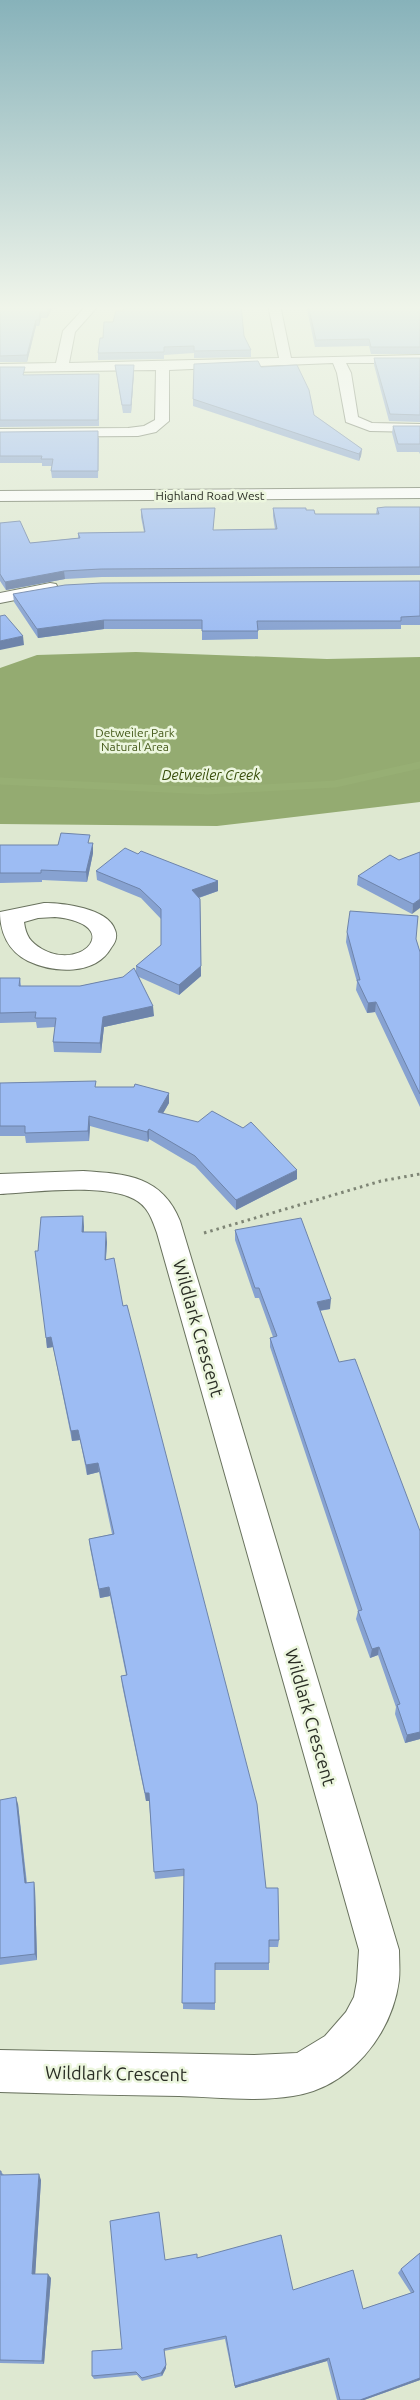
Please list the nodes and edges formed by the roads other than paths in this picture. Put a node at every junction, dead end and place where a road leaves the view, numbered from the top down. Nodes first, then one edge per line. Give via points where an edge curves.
1 (162, 417) edge
2 (351, 417) edge
3 (420, 428) edge
4 (0, 433) edge
5 (420, 493) edge
6 (0, 496) edge
7 (420, 502) edge
8 (0, 504) edge
9 (65, 586) edge
10 (0, 598) edge
11 (0, 1184) edge
12 (0, 2071) edge

1 - 4 street via 156,428 128,432
2 - 3 street via 370,427
5 - 6 street, Highland Road West
7 - 8 street, Highland Road West
9 - 10 street
11 - 12 street, Wildlark Crescent via 111,1182 136,1187 156,1201 171,1233 379,1950 378,1981 371,2009 352,2041 325,2063 295,2074

